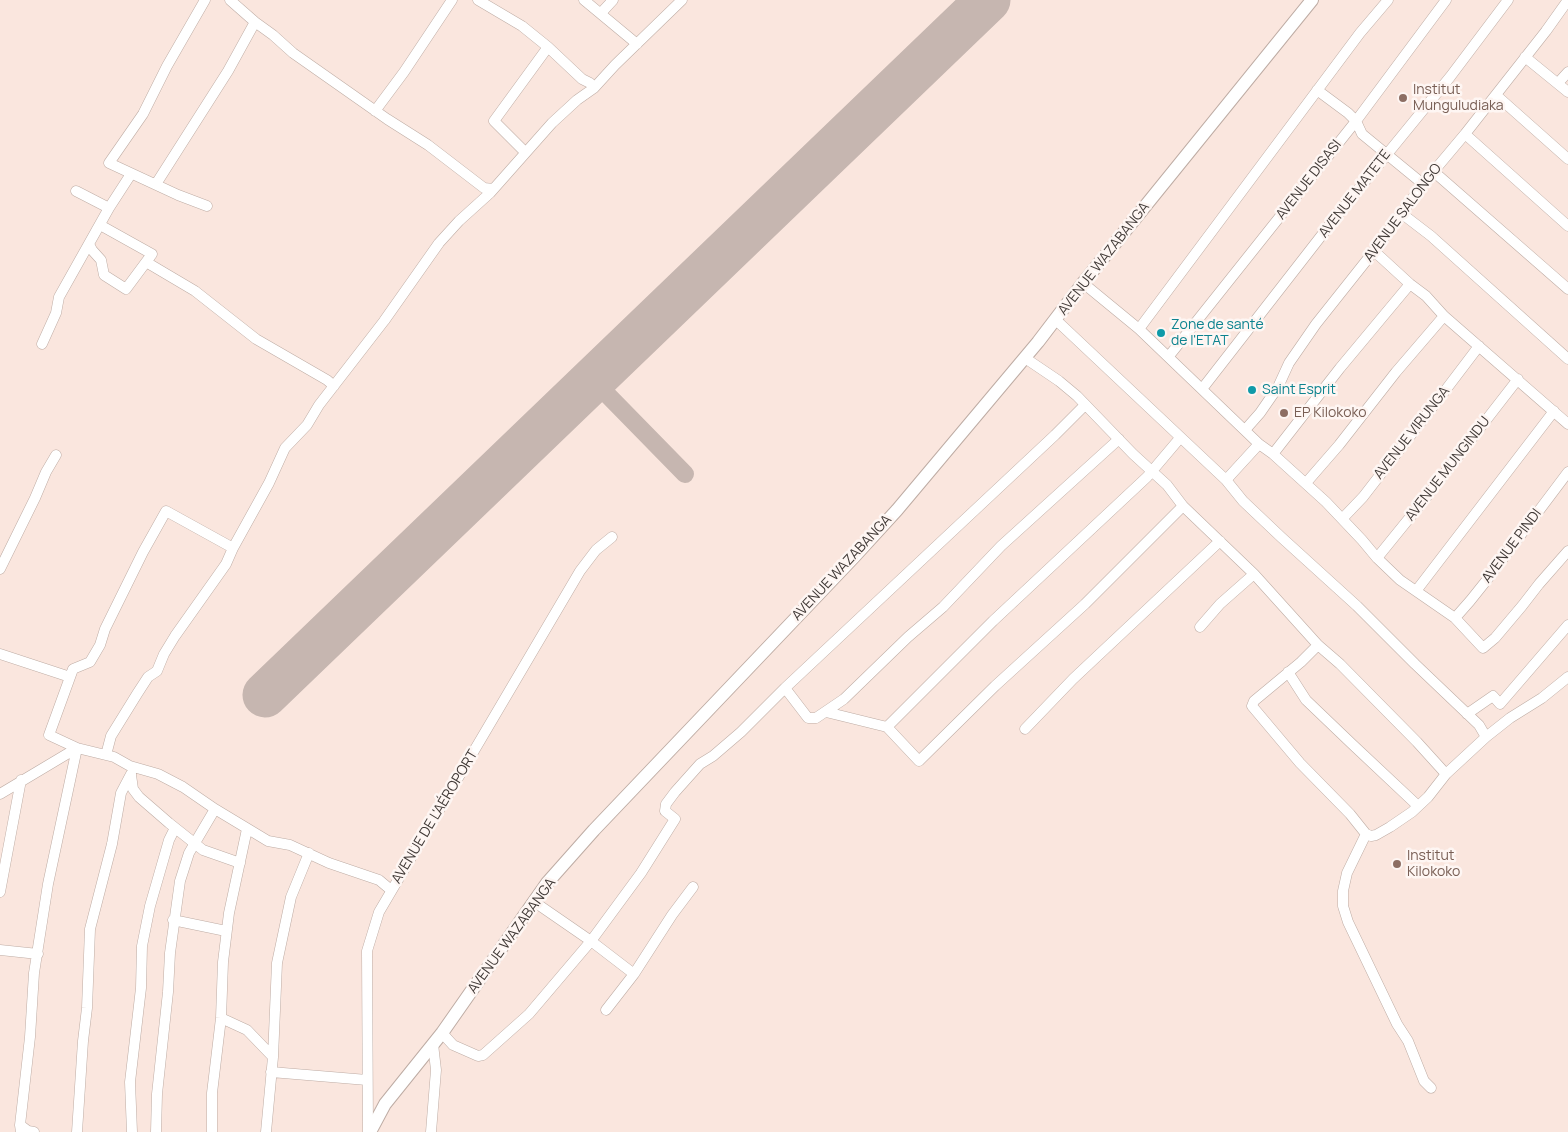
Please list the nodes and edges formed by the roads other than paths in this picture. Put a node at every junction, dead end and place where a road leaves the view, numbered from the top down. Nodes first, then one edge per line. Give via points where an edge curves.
1 (205, 0) edge
2 (230, 0) edge
3 (452, 0) edge
4 (478, 0) edge
5 (584, 0) edge
6 (613, 0) edge
7 (682, 0) edge
8 (1312, 0) edge
9 (1388, 0) edge
10 (1446, 0) edge
11 (1508, 0) edge
12 (1568, 0) edge
13 (601, 13) junction
14 (255, 22) junction
15 (637, 44) junction
16 (548, 47) junction
17 (1524, 57) junction
18 (1568, 72) edge
19 (1558, 84) junction
20 (594, 88) junction
21 (1317, 90) junction
22 (1568, 92) edge
23 (1496, 95) junction
24 (375, 111) junction
25 (1356, 121) junction
26 (1465, 134) junction
27 (525, 152) junction
28 (1387, 153) junction
29 (1568, 159) edge
30 (1433, 171) junction
31 (130, 174) junction
32 (156, 184) junction
33 (1423, 184) junction
34 (493, 189) junction
35 (76, 191) dead end
36 (207, 206) dead end
37 (109, 208) junction
38 (1401, 213) junction
39 (100, 225) junction
40 (1568, 226) edge
41 (89, 244) junction
42 (1374, 251) junction
43 (146, 262) junction
44 (1084, 283) junction
45 (1410, 284) junction
46 (1568, 289) edge
47 (1444, 316) junction
48 (1056, 320) junction
49 (1139, 329) junction
50 (42, 344) dead end
51 (1479, 346) junction
52 (1169, 356) junction
53 (1025, 358) junction
54 (1568, 359) edge
55 (1518, 379) junction
56 (334, 386) junction
57 (1202, 389) junction
58 (1085, 405) junction
59 (1554, 411) junction
60 (1568, 424) edge
61 (1245, 430) junction
62 (1180, 438) junction
63 (1119, 439) junction
64 (1259, 444) junction
65 (1273, 454) junction
66 (56, 455) dead end
67 (1152, 470) junction
68 (1568, 472) edge
69 (1226, 480) junction
70 (1306, 483) junction
71 (1183, 506) junction
72 (1342, 519) junction
73 (612, 538) dead end
74 (1220, 542) junction
75 (233, 548) junction
76 (1568, 551) edge
77 (1377, 558) junction
78 (0, 569) edge
79 (1254, 574) junction
80 (1416, 591) junction
81 (1455, 618) junction
82 (1568, 625) edge
83 (1200, 627) dead end
84 (1318, 645) junction
85 (0, 654) edge
86 (1288, 672) junction
87 (70, 677) junction
88 (1568, 677) edge
89 (785, 688) junction
90 (826, 712) junction
91 (1467, 714) junction
92 (887, 727) junction
93 (1026, 729) dead end
94 (1486, 737) junction
95 (77, 748) junction
96 (106, 755) junction
97 (130, 770) junction
98 (1446, 774) junction
99 (21, 780) junction
100 (0, 794) edge
101 (1418, 806) junction
102 (215, 809) junction
103 (175, 828) junction
104 (247, 829) junction
105 (1366, 834) junction
106 (195, 843) junction
107 (309, 854) junction
108 (240, 863) junction
109 (692, 887) dead end
110 (391, 890) junction
111 (0, 892) edge
112 (533, 901) junction
113 (173, 920) junction
114 (226, 931) junction
115 (591, 941) junction
116 (0, 950) edge
117 (38, 954) junction
118 (634, 974) junction
119 (606, 1010) dead end
120 (221, 1018) junction
121 (442, 1034) junction
122 (433, 1044) junction
123 (273, 1057) junction
124 (271, 1072) junction
125 (368, 1080) junction
126 (1432, 1088) dead end
127 (20, 1128) edge
128 (34, 1132) edge
129 (77, 1132) edge
130 (132, 1132) edge
131 (156, 1132) edge
132 (212, 1132) edge
133 (266, 1132) edge
134 (369, 1132) edge
135 (431, 1132) edge

1 - 31 street via 143,114 109,163
2 - 14 street
3 - 24 street
4 - 16 street via 512,19
5 - 13 street
6 - 13 street
7 - 15 street
8 - 44 main road, AVENUE WAZABANGA
9 - 21 street
10 - 25 street, AVENUE DISASI
11 - 28 street, AVENUE MATETE
12 - 17 street, AVENUE SALONGO
13 - 15 street
14 - 24 street
14 - 32 street via 228,71
15 - 20 street
16 - 20 street
16 - 27 street via 494,121
17 - 19 street
17 - 23 street, AVENUE SALONGO
18 - 19 street
19 - 22 street
20 - 27 street via 552,123
21 - 25 street
21 - 49 street
23 - 26 street, AVENUE SALONGO
23 - 29 street
24 - 34 street via 428,145 484,188
25 - 28 street via 1362,134
25 - 52 street, AVENUE DISASI
26 - 30 street, AVENUE SALONGO
26 - 40 street
27 - 34 street
28 - 33 street
28 - 57 street, AVENUE MATETE
30 - 33 street, AVENUE SALONGO
30 - 46 street
31 - 32 street
31 - 37 street
32 - 36 street
33 - 38 street, AVENUE SALONGO
34 - 56 street via 439,243
35 - 37 street
37 - 39 street
38 - 42 street, AVENUE SALONGO
38 - 54 street via 1432,236
39 - 41 street
39 - 43 street via 152,254
41 - 43 street via 101,260 104,275 126,289
41 - 50 street via 59,297
42 - 45 street
42 - 61 street, AVENUE SALONGO via 1316,324 1289,363 1278,387
43 - 56 street via 195,291 256,339
44 - 48 main road, AVENUE WAZABANGA
44 - 49 street
45 - 47 street
45 - 65 street
47 - 51 street
47 - 70 street
48 - 53 main road, AVENUE WAZABANGA
48 - 62 street
49 - 52 street
51 - 55 street
51 - 72 street, AVENUE VIRUNGA via 1363,497
52 - 57 street
53 - 58 street via 1059,381
53 - 112 main road, AVENUE WAZABANGA via 897,510 594,830
55 - 59 street
55 - 77 street, AVENUE MUNGINDU
56 - 75 street via 307,425 285,448
57 - 61 street
58 - 63 street
58 - 89 street
59 - 60 street
59 - 80 street
61 - 64 street
62 - 67 street
62 - 69 street
63 - 67 street
63 - 90 street via 1001,546 943,607
64 - 65 street
64 - 69 street
65 - 70 street
66 - 78 street
67 - 71 street
67 - 92 street
68 - 81 street, AVENUE PINDI
69 - 91 street via 1243,501
70 - 72 street
71 - 74 street
71 - 92 street via 919,761
72 - 77 street
73 - 110 street, AVENUE DE L'AÉROPORT via 596,550 580,571
74 - 79 street
74 - 93 street via 1073,679
75 - 87 street via 166,511 105,629 100,645 90,662 73,669
75 - 96 street via 226,564 175,636 157,671 148,677 111,736
76 - 81 street via 1484,648
77 - 80 street
79 - 83 street
79 - 84 street
80 - 81 street
82 - 91 street via 1500,704 1493,696
84 - 86 street
84 - 98 street
85 - 87 street
86 - 101 street via 1306,700
86 - 105 street via 1252,706
87 - 95 street via 50,735
88 - 94 street
89 - 90 street via 808,718 816,718
89 - 115 street via 741,732 700,764 675,792 664,809 675,819 641,874
90 - 92 street
91 - 94 street
94 - 98 street
95 - 96 street
95 - 99 street
95 - 117 street via 48,884
96 - 97 street via 114,757
97 - 102 street via 158,774
97 - 103 street via 133,789 139,797
97 - 129 street via 121,793 112,844 90,929
98 - 101 street
99 - 100 street
99 - 111 street
101 - 105 street via 1376,835
102 - 104 street
102 - 106 street
103 - 106 street
103 - 130 street via 150,906 142,946 141,988 130,1082
104 - 107 street via 268,841 290,845
104 - 108 street
105 - 126 street via 1347,873 1343,906 1424,1080
106 - 108 street via 203,850
106 - 113 street via 183,868
107 - 110 street via 379,880
107 - 123 street via 291,897 278,963
108 - 114 street
109 - 118 street
110 - 125 street, AVENUE DE L'AÉROPORT via 379,912 367,950
112 - 115 street
112 - 121 main road, AVENUE WAZABANGA
113 - 114 street
113 - 131 street
114 - 120 street
115 - 118 street
115 - 121 street via 529,1014 483,1055 472,1054 453,1045
116 - 117 street
117 - 127 street
118 - 119 street
120 - 123 street via 247,1030
120 - 132 street via 213,1078
121 - 122 main road, AVENUE WAZABANGA
122 - 134 main road, AVENUE WAZABANGA via 384,1104
122 - 135 street via 436,1070
123 - 124 street
124 - 125 street
124 - 133 street
125 - 134 street, AVENUE DE L'AÉROPORT
127 - 128 street

